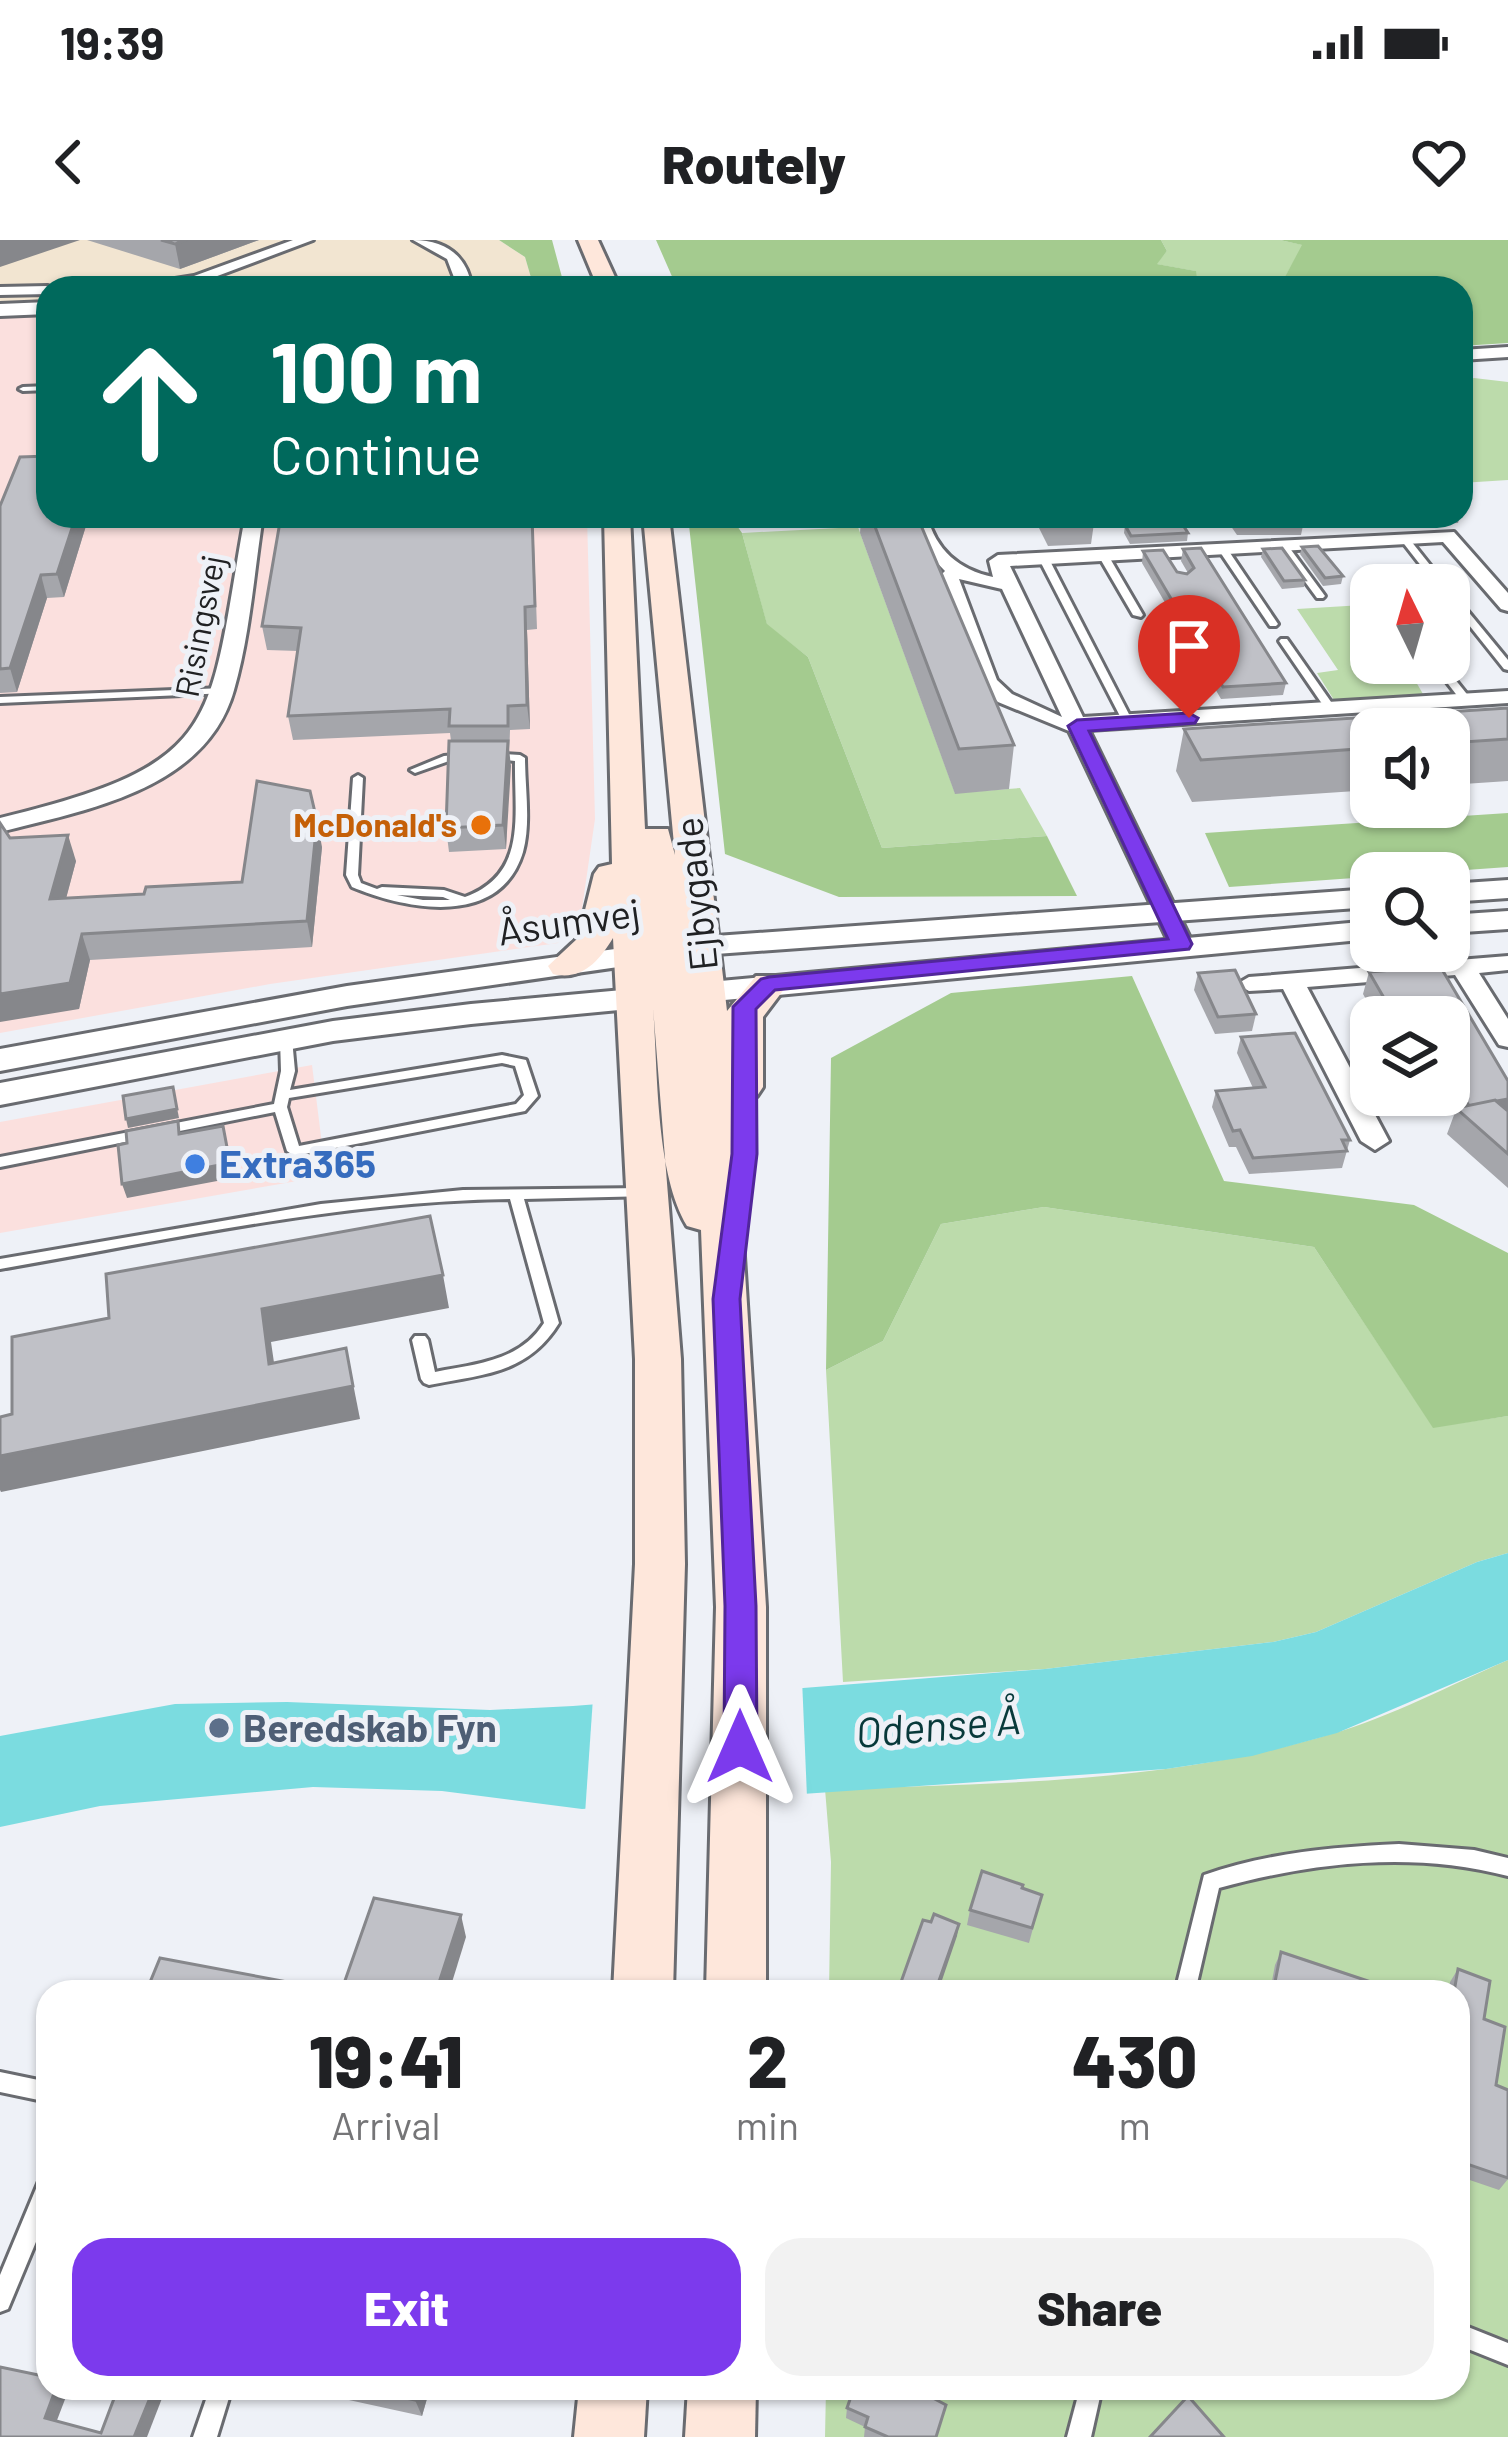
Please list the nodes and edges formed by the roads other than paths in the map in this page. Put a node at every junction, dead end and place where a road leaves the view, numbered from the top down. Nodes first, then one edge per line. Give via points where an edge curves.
1 (306, 240) edge
2 (420, 240) edge
3 (578, 240) edge
4 (588, 240) edge
5 (612, 240) edge
6 (207, 276) edge
7 (464, 276) edge
8 (587, 276) edge
9 (604, 276) edge
10 (622, 276) edge
11 (36, 290) edge
12 (0, 291) edge
13 (36, 309) edge
14 (0, 310) edge
15 (1508, 352) edge
16 (1473, 354) edge
17 (23, 388) dead end
18 (36, 388) edge
19 (252, 528) edge
20 (618, 528) edge
21 (656, 528) edge
22 (922, 528) edge
23 (1404, 538) junction
24 (1283, 545) junction
25 (1223, 548) junction
26 (1103, 555) junction
27 (1044, 559) junction
28 (1425, 564) edge
29 (958, 571) junction
30 (1008, 583) junction
31 (1320, 596) dead end
32 (1508, 605) edge
33 (1138, 615) dead end
34 (1470, 620) edge
35 (1273, 624) dead end
36 (1284, 641) dead end
37 (1508, 667) edge
38 (1453, 684) edge
39 (224, 692) junction
40 (625, 695) junction
41 (1508, 697) edge
42 (0, 700) edge
43 (1466, 700) junction
44 (1331, 709) junction
45 (1128, 722) junction
46 (1077, 726) junction
47 (415, 770) dead end
48 (358, 778) dead end
49 (0, 825) edge
50 (629, 826) junction
51 (1508, 889) edge
52 (1470, 892) edge
53 (1350, 900) edge
54 (1166, 913) junction
55 (1508, 920) edge
56 (1048, 921) junction
57 (1470, 923) edge
58 (1350, 932) edge
59 (1181, 944) junction
60 (1508, 964) edge
61 (566, 965) junction
62 (671, 967) junction
63 (1470, 967) edge
64 (1397, 972) edge
65 (1466, 972) edge
66 (1291, 980) junction
67 (769, 984) junction
68 (1249, 984) dead end
69 (333, 1031) junction
70 (286, 1039) junction
71 (1508, 1039) edge
72 (635, 1043) junction
73 (0, 1060) edge
74 (0, 1094) edge
75 (281, 1101) junction
76 (1375, 1141) dead end
77 (0, 1162) edge
78 (646, 1193) junction
79 (516, 1195) junction
80 (0, 1264) edge
81 (727, 1299) junction
82 (420, 1340) dead end
83 (1508, 1867) edge
84 (645, 1980) edge
85 (736, 1980) edge
86 (1188, 1980) edge
87 (0, 2082) edge
88 (36, 2090) edge
89 (36, 2216) edge
90 (0, 2301) edge
91 (1470, 2339) edge
92 (1508, 2354) edge
93 (217, 2400) edge
94 (612, 2400) edge
95 (722, 2400) edge
96 (1088, 2400) edge
97 (205, 2437) edge
98 (609, 2437) edge
99 (720, 2437) edge
100 (1079, 2437) edge

1 - 6 street
2 - 7 street via 456,259
3 - 8 main road
4 - 9 main road
5 - 10 main road
11 - 12 street
13 - 14 street
15 - 16 street
17 - 18 lane
19 - 39 street, Risingsvej
20 - 40 main road, Ejbygade
21 - 62 main road, Ejbygade
22 - 29 street via 928,547
23 - 24 street
23 - 28 lane
23 - 32 street via 1448,536
24 - 25 street
24 - 31 lane
25 - 26 street via 1169,559
25 - 35 lane
26 - 27 street
26 - 33 lane
27 - 30 street via 998,561
27 - 45 lane
29 - 30 street
29 - 46 street via 946,579 988,683 1049,721
30 - 46 street
34 - 37 lane
36 - 44 lane
38 - 43 lane
39 - 42 lane
39 - 49 street, Risingsvej via 202,737 158,772 82,804
40 - 50 main road, Ejbygade
40 - 62 main road via 648,773
41 - 43 street
43 - 44 street
44 - 45 street
45 - 46 street
46 - 54 street
47 - 48 lane via 448,758 520,758 517,852 500,882 466,901 356,884
50 - 61 main road via 600,937
50 - 62 main road, Ejbygade
51 - 52 street
53 - 54 street
54 - 56 street
54 - 59 street
55 - 57 street
56 - 62 street via 958,943
56 - 62 street via 907,915 740,924
58 - 59 street, Åsumvej
59 - 67 street, Åsumvej
60 - 63 street
61 - 62 street, Åsumvej
61 - 73 street, Åsumvej
62 - 67 street, Åsumvej
62 - 69 street, Åsumvej
62 - 72 main road, Ejbygade
62 - 81 main road, Ejbygade
64 - 66 street
65 - 71 street
66 - 68 street
66 - 76 street
67 - 81 main road via 742,1016 744,1154
69 - 70 street, Åsumvej
69 - 72 street via 388,1039 597,1021
70 - 74 street, Åsumvej
70 - 75 lane
72 - 78 main road, Ejbygade
75 - 75 lane via 294,1151 520,1108 530,1096 521,1064 502,1059
75 - 77 lane
78 - 79 lane
78 - 84 main road, Ejbygade via 658,1359 658,1611
79 - 80 lane via 322,1209
79 - 82 lane via 552,1323 544,1340 506,1363 428,1378
81 - 85 main road, Ejbygade via 741,1606
83 - 86 lane via 1400,1854 1274,1863 1211,1881
87 - 88 lane
89 - 90 lane
91 - 92 lane
93 - 97 lane
94 - 98 main road
95 - 99 main road
96 - 100 lane

